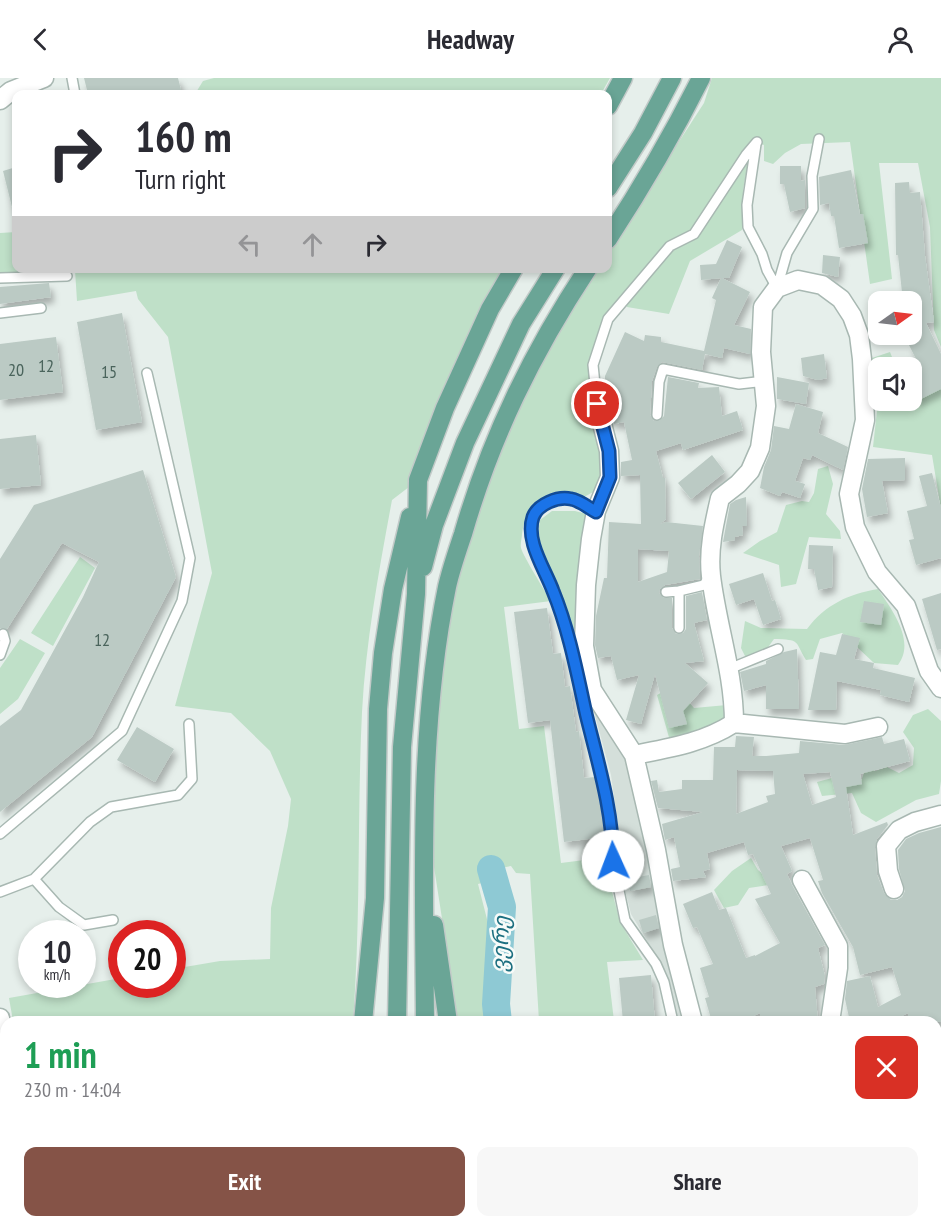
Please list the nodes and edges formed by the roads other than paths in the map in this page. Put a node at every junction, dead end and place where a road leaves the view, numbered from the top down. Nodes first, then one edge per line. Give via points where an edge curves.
1 (44, 78) edge
2 (623, 78) edge
3 (672, 78) edge
4 (701, 78) edge
5 (14, 90) edge
6 (12, 91) edge
7 (612, 99) edge
8 (0, 100) edge
9 (819, 139) dead end
10 (612, 182) edge
11 (612, 233) edge
12 (511, 273) edge
13 (553, 273) edge
14 (585, 273) edge
15 (67, 276) dead end
16 (0, 278) edge
17 (777, 288) junction
18 (41, 308) dead end
19 (0, 313) edge
20 (147, 374) dead end
21 (765, 381) junction
22 (597, 404) joint
23 (657, 415) dead end
24 (418, 480) junction
25 (596, 512) junction
26 (711, 575) junction
27 (679, 591) junction
28 (666, 592) dead end
29 (416, 594) junction
30 (679, 628) dead end
31 (3, 634) dead end
32 (778, 649) dead end
33 (0, 655) edge
34 (729, 669) junction
35 (941, 688) edge
36 (734, 723) junction
37 (189, 724) dead end
38 (878, 727) dead end
39 (402, 747) junction
40 (634, 755) junction
41 (941, 815) edge
42 (0, 834) edge
43 (424, 839) junction
44 (34, 879) junction
45 (802, 880) dead end
46 (894, 889) dead end
47 (0, 892) edge
48 (375, 898) junction
49 (108, 921) edge
50 (364, 1016) edge
51 (397, 1016) edge
52 (425, 1016) edge
53 (447, 1016) edge
54 (672, 1016) edge
55 (691, 1016) edge
56 (831, 1016) edge

1 - 5 street
2 - 7 main road
3 - 10 main road
4 - 11 main road
6 - 8 street
9 - 17 lane via 812,176 813,209 787,253
12 - 24 main road via 490,309 445,408
13 - 29 main road via 521,324 465,443 434,525
14 - 43 main road via 530,364 498,434 472,502 448,584 429,714
15 - 16 lane
17 - 21 street via 763,307 761,352
17 - 22 lane via 748,227 747,205 757,142 694,234 670,246 608,319 593,365
17 - 35 street via 798,280 822,285 841,299 852,316 862,358 865,420 849,494 855,527 877,572 906,606 929,671
18 - 19 lane
20 - 42 lane via 190,558 182,601 122,731
21 - 23 lane via 739,384 663,369
21 - 26 street via 760,448 750,471 720,498 711,536
22 - 25 street via 609,451 610,477
24 - 29 main road
24 - 48 main road via 383,653 378,709
25 - 40 street via 586,585 584,646 592,690
25 - 54 lane via 572,499 553,500 538,509 532,536 569,641 608,804 617,891 625,920 656,963
26 - 27 lane via 704,585
26 - 34 street
27 - 28 lane
27 - 30 lane
29 - 39 main road
31 - 33 lane
32 - 34 lane
34 - 36 street
36 - 38 street via 845,734
36 - 40 street via 700,741
37 - 44 lane via 192,779 177,795 111,807 90,822
39 - 48 main road
39 - 51 main road
40 - 55 street
41 - 46 street via 899,830 886,846
43 - 52 main road
43 - 53 main road
44 - 47 lane
44 - 49 lane via 84,925
45 - 56 street via 838,946
48 - 50 main road

